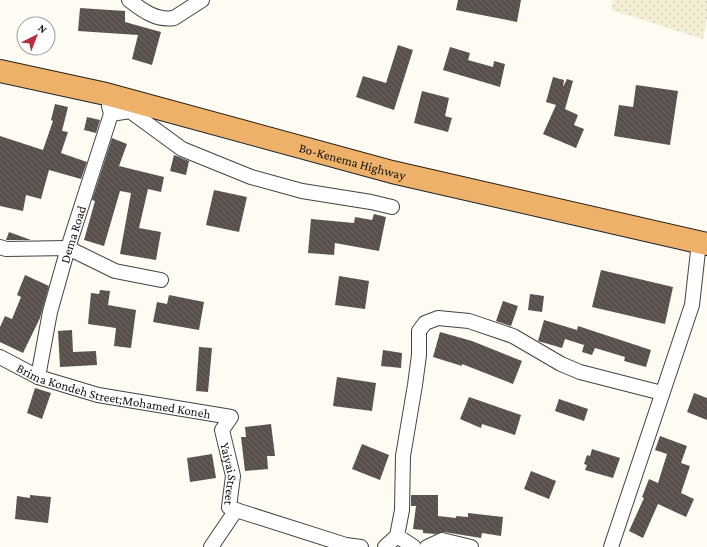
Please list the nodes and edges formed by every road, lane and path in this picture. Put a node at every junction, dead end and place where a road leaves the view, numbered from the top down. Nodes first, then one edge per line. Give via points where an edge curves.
1 (129, 0) edge
2 (202, 0) edge
3 (0, 71) edge
4 (109, 104) junction
5 (392, 207) dead end
6 (703, 243) edge
7 (0, 247) edge
8 (68, 248) junction
9 (161, 280) dead end
10 (0, 357) edge
11 (38, 377) junction
12 (662, 393) junction
13 (231, 417) joint
14 (236, 510) junction
15 (397, 536) junction
16 (211, 547) edge
17 (361, 547) edge
18 (385, 547) edge
19 (414, 547) edge
20 (427, 547) edge
21 (471, 547) edge
22 (611, 547) edge

1 - 2 street via 146,13 174,18
3 - 4 highway, Bo-Kenema Highway
4 - 5 street via 130,111 182,149 251,177 302,191
4 - 6 highway, Bo-Kenema Highway
4 - 8 street, Dema Road
6 - 12 street via 692,305
7 - 8 street
8 - 9 street via 116,271
8 - 11 street, Dema Road via 50,312
10 - 11 street, Brima Kondeh Street;Mohamed Koneh
11 - 13 street, Brima Kondeh Street;Mohamed Koneh via 98,395
12 - 15 street via 580,372 561,364 514,336 476,323 438,318 425,323 419,331 418,363 403,456 402,510
12 - 22 street
13 - 14 street, Yaiyai Street via 222,430 232,476 229,507
14 - 16 street, Yaiyai Street
14 - 17 street via 346,545
15 - 18 street
15 - 19 street
20 - 21 street via 442,540

